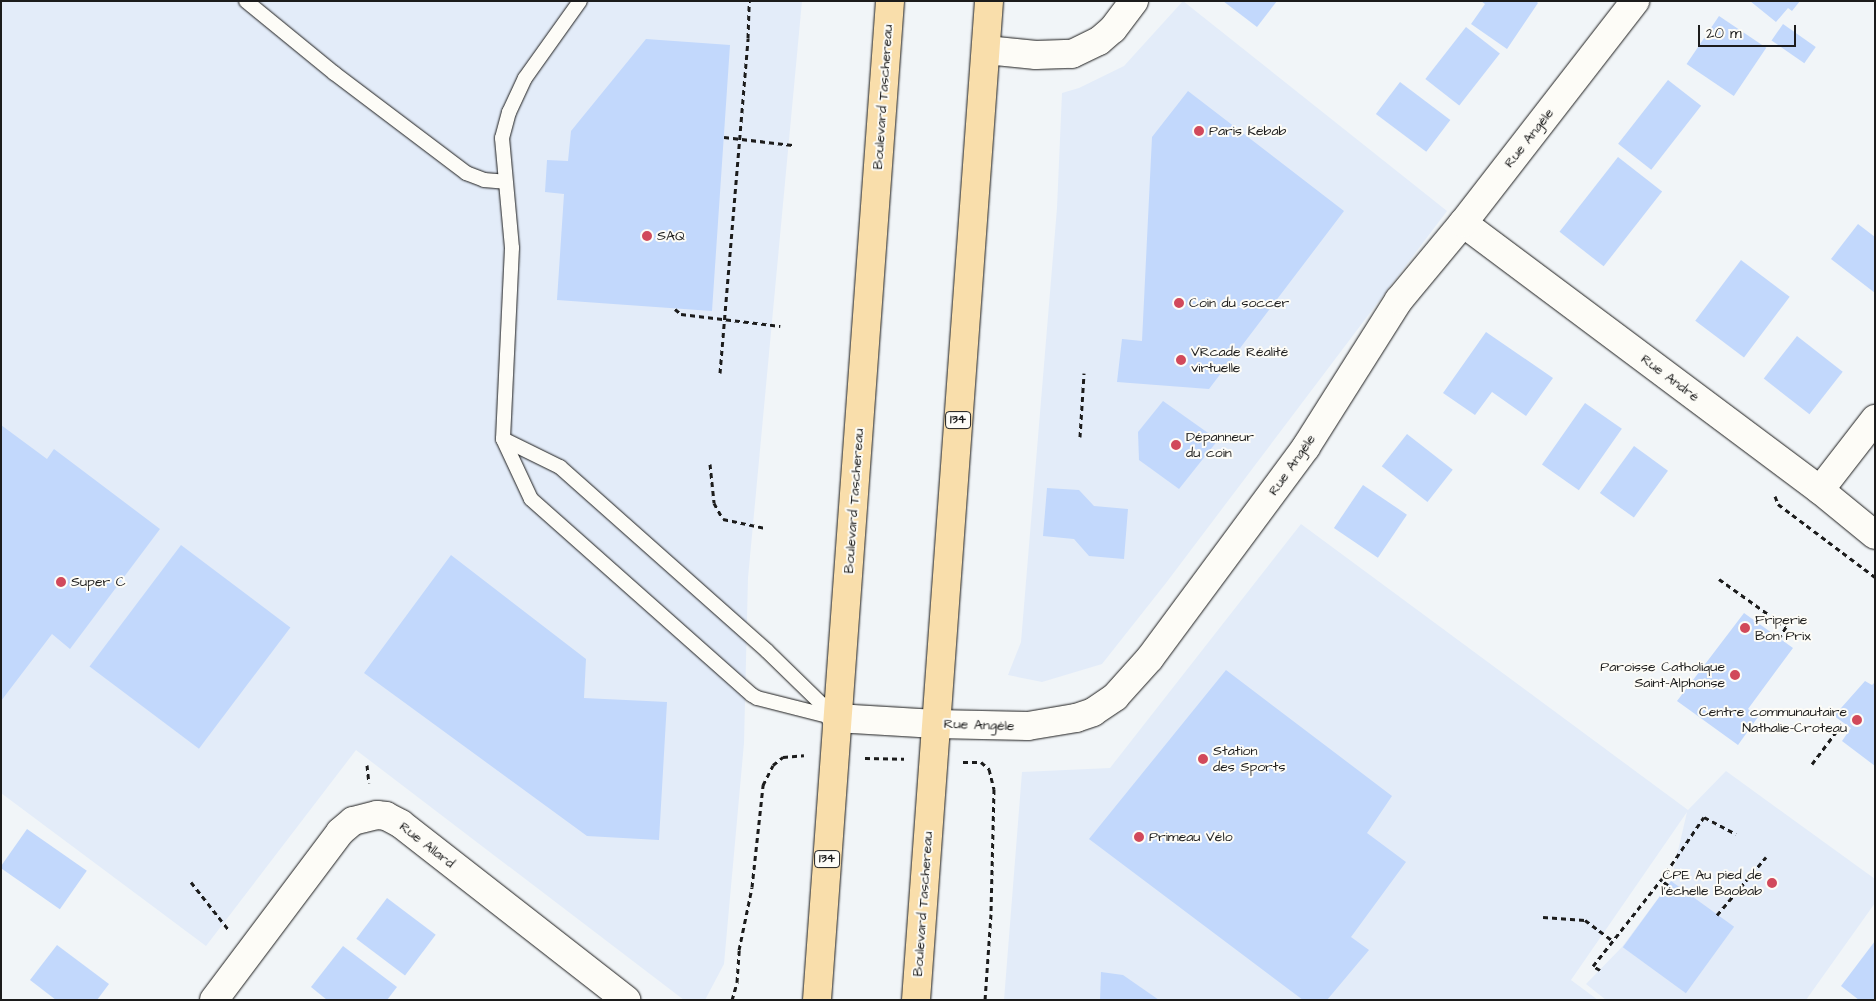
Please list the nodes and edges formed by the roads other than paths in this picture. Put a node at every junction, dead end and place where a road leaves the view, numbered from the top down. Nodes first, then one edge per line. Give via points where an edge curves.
1 (246, 1) edge
2 (580, 1) edge
3 (890, 1) edge
4 (990, 1) edge
5 (1134, 1) edge
6 (1635, 1) edge
7 (986, 50) junction
8 (505, 182) junction
9 (1463, 223) junction
10 (1875, 419) edge
11 (503, 439) junction
12 (1820, 490) junction
13 (1875, 535) edge
14 (836, 718) junction
15 (936, 724) junction
16 (214, 1000) edge
17 (626, 1000) edge
18 (817, 1000) edge
19 (916, 1000) edge

1 - 8 lane via 334,73 466,173 484,180
2 - 8 lane via 525,78 509,112 502,138
3 - 14 main road, Boulevard Taschereau / 134 via 845,632
4 - 7 main road, Boulevard Taschereau / 134
5 - 7 street via 1099,42 1072,54 1036,55
6 - 9 street, Rue Angèle
7 - 15 main road, Boulevard Taschereau / 134
8 - 11 lane via 512,248
9 - 12 street, Rue André
9 - 15 street, Rue Angèle via 1399,300 1306,447 1235,546 1121,691 1093,712 1066,721 1014,727
10 - 12 street
11 - 14 lane via 560,467 768,651
11 - 14 lane via 530,499 752,695
12 - 13 street, Rue André
14 - 15 street, Rue Angèle
14 - 18 main road, Boulevard Taschereau / 134
15 - 19 main road, Boulevard Taschereau / 134
16 - 17 street, Rue Allard via 347,826 361,817 377,815 401,824

